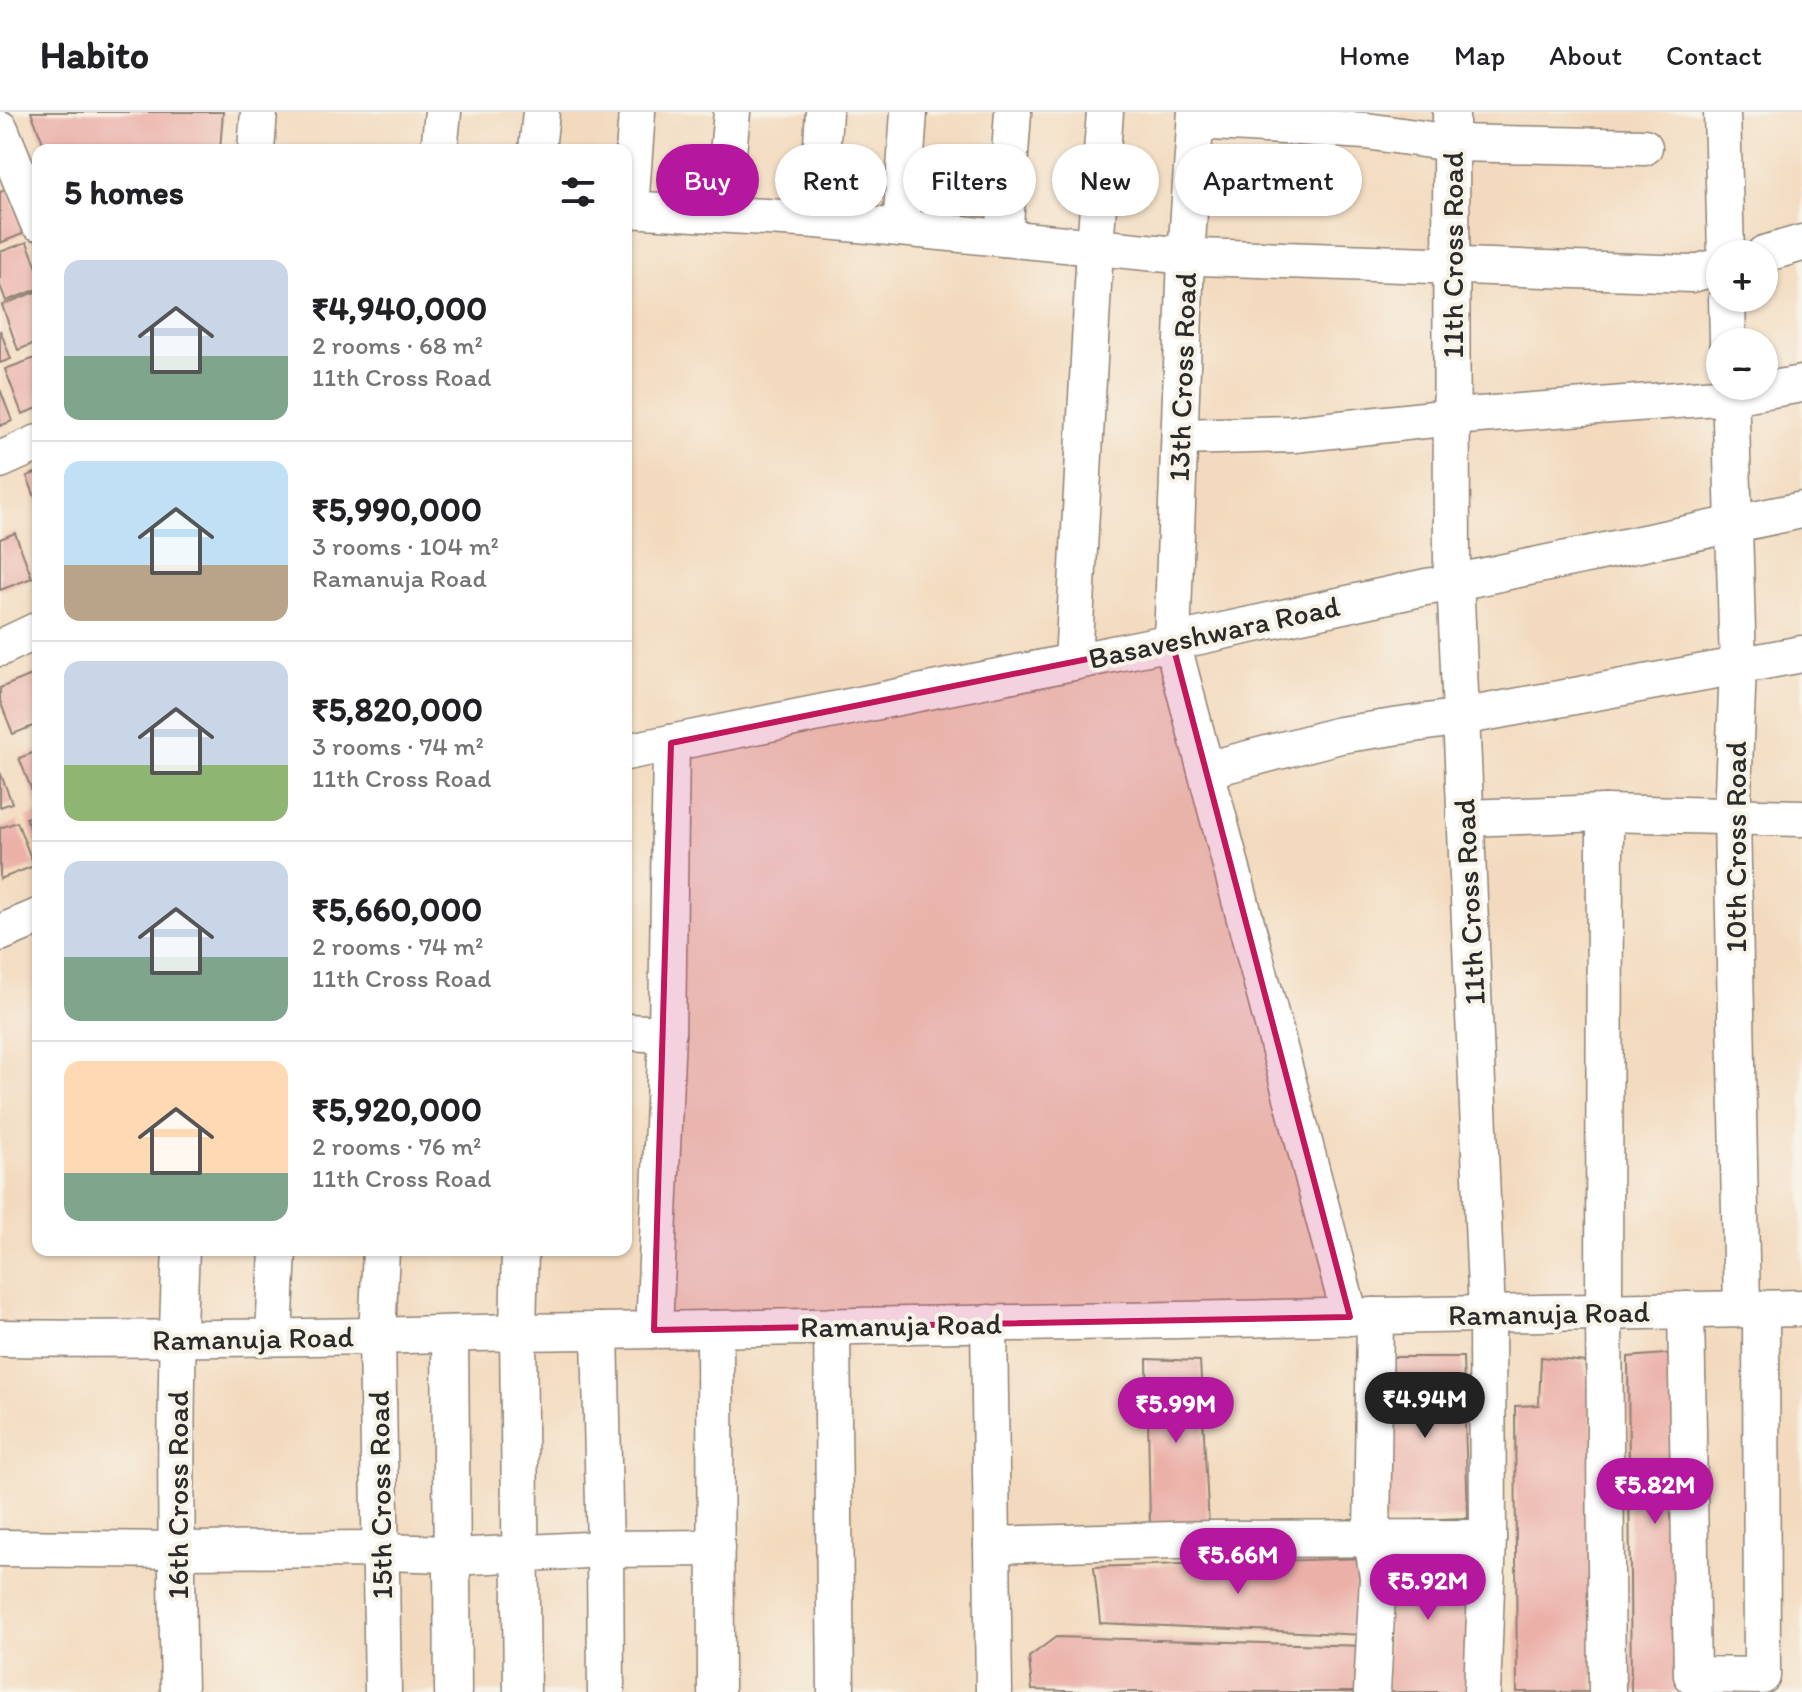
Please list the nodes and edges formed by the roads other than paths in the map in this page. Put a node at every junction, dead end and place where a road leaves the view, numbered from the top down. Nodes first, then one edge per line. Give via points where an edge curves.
1 (259, 112) edge
2 (443, 112) edge
3 (541, 112) edge
4 (637, 112) edge
5 (732, 112) edge
6 (824, 112) edge
7 (909, 112) edge
8 (1013, 112) edge
9 (1105, 112) edge
10 (1722, 112) edge
11 (1196, 117) edge
12 (1451, 128) edge
13 (0, 129) edge
14 (256, 144) edge
15 (440, 144) edge
16 (538, 144) edge
17 (729, 144) edge
18 (1644, 147) dead end
19 (632, 166) edge
20 (32, 207) edge
21 (632, 209) edge
22 (656, 210) edge
23 (754, 216) edge
24 (817, 220) junction
25 (901, 228) junction
26 (1004, 238) junction
27 (1726, 240) edge
28 (1802, 243) edge
29 (1095, 247) junction
30 (1778, 250) edge
31 (1186, 256) junction
32 (1452, 265) junction
33 (1706, 270) edge
34 (1802, 384) edge
35 (1778, 386) edge
36 (1706, 393) edge
37 (1730, 400) edge
38 (1452, 417) junction
39 (1180, 437) junction
40 (32, 446) edge
41 (0, 460) edge
42 (1802, 510) edge
43 (1733, 524) junction
44 (1452, 583) junction
45 (32, 633) edge
46 (1172, 642) junction
47 (0, 648) edge
48 (1802, 654) edge
49 (1073, 662) junction
50 (1738, 666) junction
51 (1461, 717) junction
52 (671, 743) junction
53 (632, 751) edge
54 (1206, 770) junction
55 (1605, 813) junction
56 (1732, 817) junction
57 (1465, 818) junction
58 (1802, 818) edge
59 (32, 920) edge
60 (0, 933) edge
61 (632, 1032) edge
62 (667, 1034) junction
63 (181, 1256) edge
64 (278, 1256) edge
65 (381, 1256) edge
66 (520, 1256) edge
67 (1802, 1308) edge
68 (1752, 1309) junction
69 (1686, 1310) junction
70 (1604, 1312) junction
71 (1487, 1314) junction
72 (1362, 1316) junction
73 (989, 1323) junction
74 (832, 1326) junction
75 (715, 1329) junction
76 (654, 1330) junction
77 (518, 1331) junction
78 (600, 1331) junction
79 (450, 1334) junction
80 (377, 1336) junction
81 (274, 1337) junction
82 (0, 1338) edge
83 (177, 1339) junction
84 (1488, 1538) junction
85 (1372, 1539) junction
86 (992, 1545) junction
87 (0, 1548) edge
88 (716, 1548) junction
89 (381, 1549) junction
90 (605, 1549) junction
91 (177, 1550) junction
92 (521, 1553) junction
93 (452, 1554) junction
94 (179, 1692) edge
95 (383, 1692) edge
96 (453, 1692) edge
97 (522, 1692) edge
98 (606, 1692) edge
99 (716, 1692) edge
100 (836, 1692) edge
101 (994, 1692) edge
102 (1372, 1692) edge
103 (1482, 1692) edge
104 (1607, 1692) edge

1 - 14 street
2 - 15 street
3 - 16 street
4 - 19 street
5 - 17 street
6 - 24 street
7 - 25 street
8 - 26 street
9 - 29 street
10 - 27 street
11 - 12 street via 1366,131
11 - 31 street, 13th Cross Road
12 - 18 street
12 - 32 street, 11th Cross Road
13 - 20 street
21 - 22 street
23 - 24 street
24 - 25 street
25 - 26 street
26 - 29 street
28 - 30 street
29 - 31 street
29 - 49 street
31 - 32 street
31 - 39 street, 13th Cross Road
32 - 33 street via 1692,274
32 - 38 street, 11th Cross Road
34 - 35 street
36 - 38 street
37 - 43 street, 10th Cross Road
38 - 39 street via 1294,434
38 - 44 street, 11th Cross Road
39 - 46 street, 13th Cross Road
40 - 41 street
42 - 43 street, Basaveshwara Road
43 - 44 street, Basaveshwara Road
43 - 50 street, 10th Cross Road
44 - 46 street, Basaveshwara Road
44 - 51 street, 11th Cross Road
45 - 47 street
46 - 49 street, Basaveshwara Road
46 - 54 street, 13th Cross Road
48 - 50 street
49 - 52 street, Basaveshwara Road
50 - 51 street
50 - 56 street, 10th Cross Road
51 - 54 street via 1340,735
51 - 57 street, 11th Cross Road
52 - 53 street, Basaveshwara Road
52 - 62 street
54 - 72 street, 13th Cross Road
55 - 56 street
55 - 57 street
55 - 70 street
56 - 58 street
56 - 68 street, 10th Cross Road
57 - 71 street, 11th Cross Road
59 - 60 street
61 - 62 street
62 - 76 street
63 - 83 street, 16th Cross Road
64 - 81 street
65 - 80 street, 15th Cross Road
66 - 77 street
67 - 68 street, Ramanuja Road
68 - 69 street, Ramanuja Road
68 - 69 street, 10th Cross Road via 1762,1676 1692,1675
69 - 70 street, Ramanuja Road
70 - 71 street, Ramanuja Road
70 - 104 street
71 - 72 street, Ramanuja Road
71 - 84 street, 11th Cross Road
72 - 73 street, Ramanuja Road
72 - 85 street, 13th Cross Road
73 - 74 street, Ramanuja Road
73 - 86 street
74 - 75 street, Ramanuja Road
74 - 100 street
75 - 76 street, Ramanuja Road
75 - 88 street
76 - 78 street, Ramanuja Road
77 - 78 street, Ramanuja Road
77 - 79 street, Ramanuja Road
77 - 92 street
78 - 90 street
79 - 80 street, Ramanuja Road
79 - 93 street
80 - 81 street, Ramanuja Road
80 - 89 street, 15th Cross Road
81 - 83 street, Ramanuja Road
82 - 83 street, Ramanuja Road
83 - 91 street, 16th Cross Road
84 - 85 street
84 - 103 street, 11th Cross Road
85 - 86 street
85 - 102 street, 13th Cross Road via 1378,1577
86 - 101 street
87 - 91 street
88 - 90 street
88 - 99 street
89 - 91 street
89 - 93 street
89 - 95 street, 15th Cross Road
90 - 92 street
90 - 98 street
91 - 94 street, 16th Cross Road
92 - 93 street
92 - 97 street
93 - 96 street

